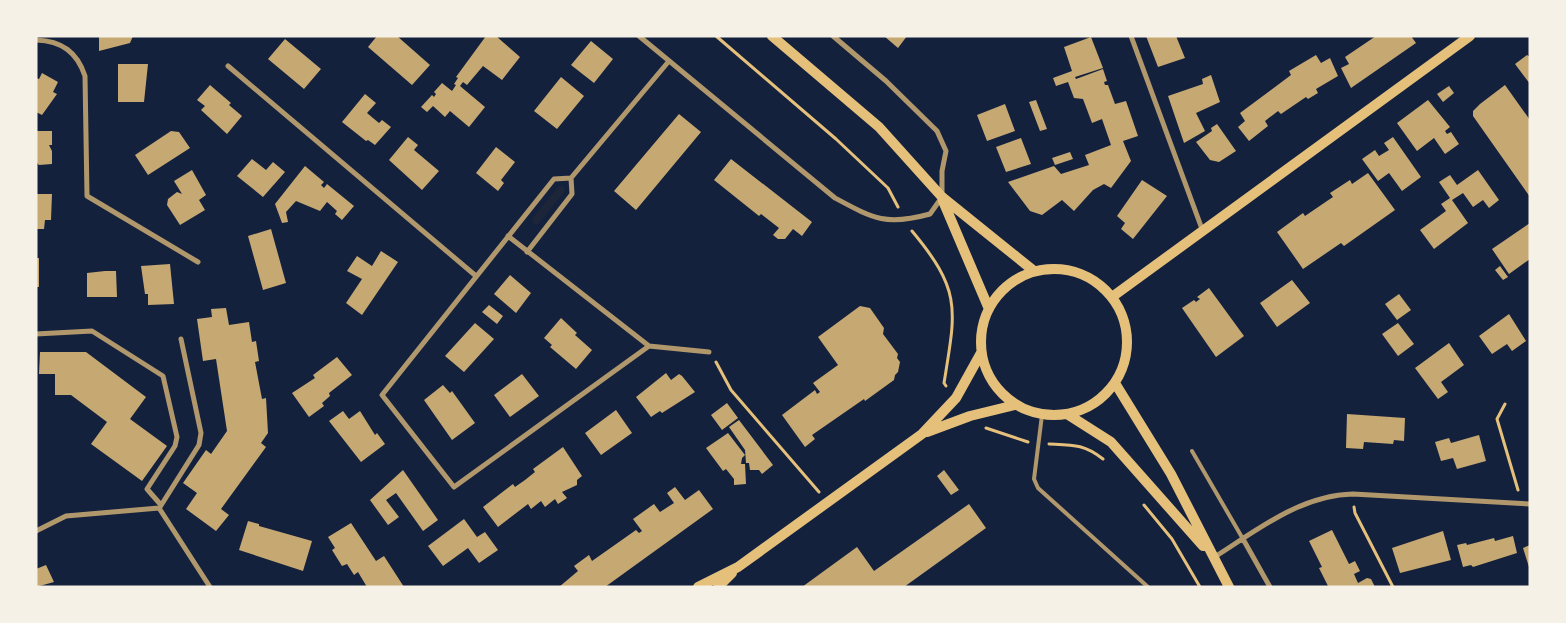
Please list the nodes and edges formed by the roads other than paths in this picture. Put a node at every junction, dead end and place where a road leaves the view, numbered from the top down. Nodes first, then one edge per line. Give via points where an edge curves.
1 (639, 36) edge
2 (772, 36) edge
3 (833, 36) edge
4 (1132, 36) edge
5 (1470, 36) edge
6 (36, 40) edge
7 (669, 60) junction
8 (228, 66) dead end
9 (571, 178) junction
10 (942, 197) junction
11 (1202, 229) junction
12 (508, 236) junction
13 (527, 252) junction
14 (198, 262) dead end
15 (1034, 271) junction
16 (476, 276) junction
17 (1112, 297) junction
18 (989, 309) junction
19 (36, 334) edge
20 (181, 339) dead end
21 (649, 346) junction
22 (709, 352) road end
23 (981, 353) junction
24 (1115, 383) junction
25 (1015, 405) junction
26 (1042, 414) junction
27 (1068, 414) junction
28 (922, 434) junction
29 (1192, 451) dead end
30 (1530, 504) edge
31 (160, 506) junction
32 (36, 531) edge
33 (1243, 539) junction
34 (1213, 558) junction
35 (738, 567) junction
36 (210, 587) edge
37 (698, 587) edge
38 (718, 587) edge
39 (1148, 587) edge
40 (1229, 587) edge
41 (1270, 587) edge

1 - 7 street
2 - 10 main road via 879,127
3 - 10 street via 886,81 937,131 946,151
4 - 11 street
5 - 11 main road
6 - 14 street via 52,41 68,50 80,61 85,76 87,196
7 - 9 street
7 - 10 street via 835,198 868,216 904,221 930,214
8 - 16 street
9 - 12 street via 554,179
9 - 13 street via 572,194
10 - 15 main road
10 - 18 main road
11 - 17 main road
12 - 13 street
12 - 16 street
13 - 21 street
15 - 17 main road via 1056,269 1077,273 1096,282
15 - 18 main road via 1000,292
16 - 21 street via 382,395 454,487
17 - 24 main road via 1123,317 1127,339 1124,362
18 - 23 main road via 981,330
19 - 31 street via 92,331 163,376 177,437 175,446 147,489
20 - 31 street via 201,434 199,445
21 - 22 street
23 - 25 main road via 987,373 999,391
23 - 28 main road via 956,398
24 - 27 main road via 1086,408
24 - 34 main road via 1172,474
25 - 26 main road
25 - 28 main road via 970,416
26 - 27 main road
26 - 39 lane via 1034,479 1043,494
27 - 34 main road via 1111,442
28 - 35 main road
29 - 33 lane
30 - 33 street via 1332,494 1303,503
31 - 32 street via 66,516
31 - 36 street
33 - 34 street
33 - 41 street
34 - 40 main road
35 - 37 main road
35 - 38 main road

